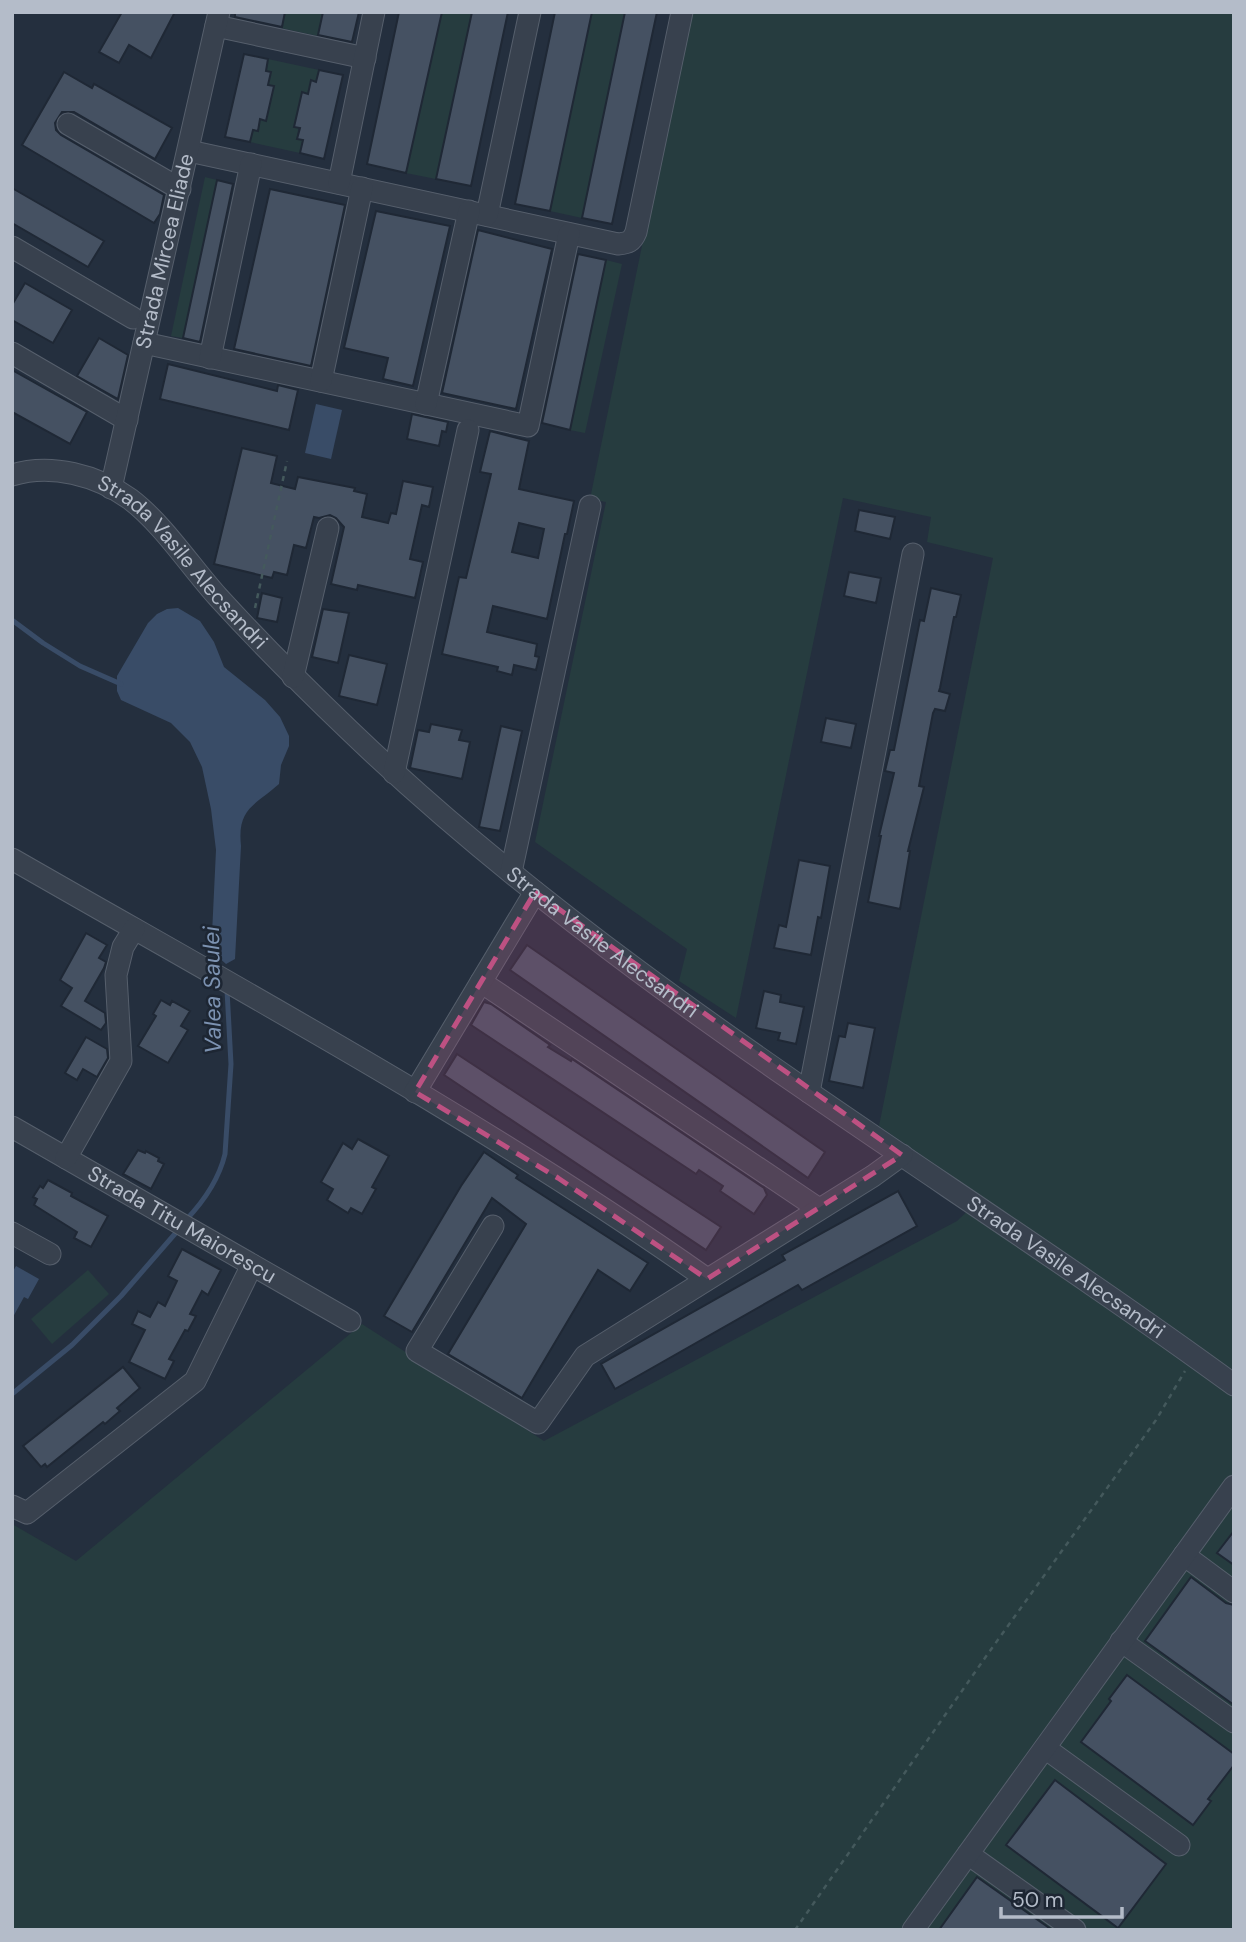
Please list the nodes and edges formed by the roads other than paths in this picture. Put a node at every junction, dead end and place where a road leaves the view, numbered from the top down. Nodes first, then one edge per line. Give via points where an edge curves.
1 (374, 12) edge
2 (530, 12) edge
3 (682, 12) edge
4 (217, 19) edge
5 (365, 58) junction
6 (68, 124) dead end
7 (189, 151) junction
8 (251, 164) junction
9 (339, 183) junction
10 (362, 188) junction
11 (180, 189) junction
12 (478, 213) junction
13 (569, 234) junction
14 (12, 247) edge
15 (133, 318) dead end
16 (144, 343) junction
17 (12, 353) edge
18 (210, 358) junction
19 (321, 382) junction
20 (426, 404) junction
21 (127, 420) junction
22 (468, 430) dead end
23 (12, 457) edge
24 (22, 473) edge
25 (111, 488) junction
26 (590, 506) dead end
27 (328, 528) dead end
28 (913, 554) dead end
29 (293, 677) junction
30 (394, 773) junction
31 (12, 859) edge
32 (511, 872) junction
33 (535, 892) junction
34 (134, 929) junction
35 (481, 982) junction
36 (809, 1091) junction
37 (415, 1092) junction
38 (14, 1131) edge
39 (902, 1155) junction
40 (66, 1158) junction
41 (820, 1209) junction
42 (493, 1226) dead end
43 (12, 1233) edge
44 (50, 1254) dead end
45 (252, 1265) junction
46 (707, 1279) junction
47 (350, 1321) dead end
48 (1234, 1385) edge
49 (1234, 1486) edge
50 (12, 1506) edge
51 (1184, 1555) junction
52 (1234, 1592) edge
53 (1121, 1641) junction
54 (1234, 1722) edge
55 (1045, 1748) junction
56 (1179, 1845) dead end
57 (968, 1854) junction
58 (913, 1930) edge
59 (1075, 1930) edge

1 - 5 street
2 - 12 street
3 - 13 street via 632,241 618,244
4 - 5 street
4 - 7 street, Strada Mircea Eliade
5 - 9 street
6 - 11 street
7 - 8 street
7 - 11 street, Strada Mircea Eliade
8 - 9 street
8 - 18 street
9 - 10 street
10 - 12 street
10 - 19 street
11 - 16 street, Strada Mircea Eliade
12 - 13 street
12 - 20 street
13 - 20 street via 528,426
14 - 15 street
16 - 18 street
16 - 21 street, Strada Mircea Eliade
17 - 21 street
18 - 19 street
19 - 20 street
21 - 25 street, Strada Mircea Eliade
22 - 30 street
23 - 24 street
24 - 25 street, Strada Vasile Alecsandri via 68,473
25 - 29 street, Strada Vasile Alecsandri via 141,510
26 - 32 street
27 - 29 street
28 - 36 street
29 - 30 street, Strada Vasile Alecsandri
30 - 32 street, Strada Vasile Alecsandri
31 - 34 street
32 - 33 street, Strada Vasile Alecsandri
33 - 35 street, Strada Vasile Alecsandri
33 - 36 street, Strada Vasile Alecsandri
34 - 37 street
34 - 40 street via 123,947 116,975 121,1061
35 - 37 street, Strada Vasile Alecsandri
35 - 41 street
36 - 39 street, Strada Vasile Alecsandri
37 - 46 street via 558,1178
38 - 40 street, Strada Titu Maiorescu
39 - 41 street
39 - 48 street, Strada Vasile Alecsandri
40 - 45 street, Strada Titu Maiorescu
41 - 46 street
42 - 46 street via 418,1351 538,1423 585,1356
43 - 44 street
45 - 47 street, Strada Titu Maiorescu
45 - 50 street via 195,1381 27,1513
49 - 51 street
51 - 52 street
51 - 53 street
53 - 54 street
53 - 55 street
55 - 56 street
55 - 57 street
57 - 58 street
57 - 59 street

